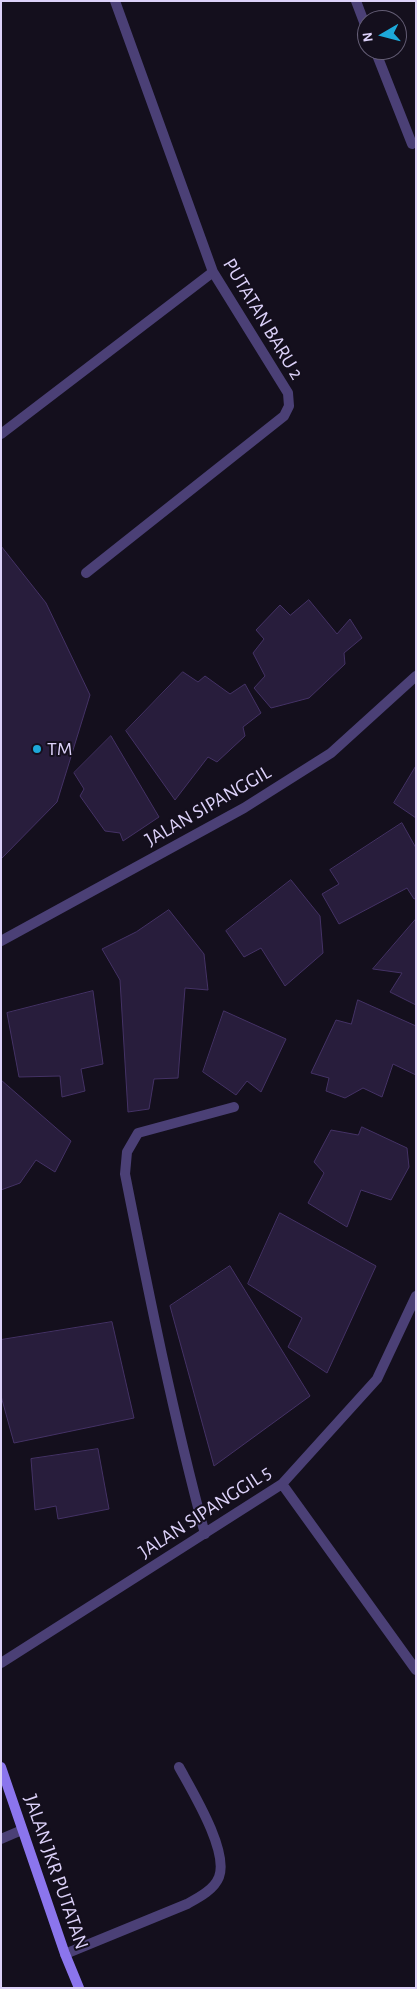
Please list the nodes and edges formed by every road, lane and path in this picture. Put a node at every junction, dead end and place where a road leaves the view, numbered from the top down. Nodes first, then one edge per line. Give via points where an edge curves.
1 (115, 1) edge
2 (379, 60) edge
3 (412, 144) dead end
4 (213, 272) junction
5 (1, 434) edge
6 (86, 573) dead end
7 (416, 676) edge
8 (1, 941) edge
9 (234, 1107) dead end
10 (416, 1296) edge
11 (282, 1484) junction
12 (205, 1534) junction
13 (1, 1663) edge
14 (416, 1670) edge
15 (1, 1766) edge
16 (179, 1767) dead end
17 (22, 1830) junction
18 (1, 1839) edge
19 (65, 1954) junction
20 (79, 1988) edge

1 - 4 street, PUTATAN BARU 2
2 - 3 street
4 - 5 street
4 - 6 street, PUTATAN BARU 2 via 288,393 289,406 284,416
7 - 8 street, JALAN SIPANGGIL via 331,753 244,808
9 - 12 street via 138,1133 127,1152 126,1174 159,1345 182,1451
10 - 11 street, JALAN SIPANGGIL 5 via 377,1379
11 - 12 street, JALAN SIPANGGIL 5
11 - 14 street
12 - 13 street, JALAN SIPANGGIL 5
15 - 17 street, JALAN JKR PUTATAN
16 - 19 street via 213,1832 220,1854 219,1877 205,1894 187,1904
17 - 18 street
17 - 19 street, JALAN JKR PUTATAN
19 - 20 street, JALAN JKR PUTATAN

